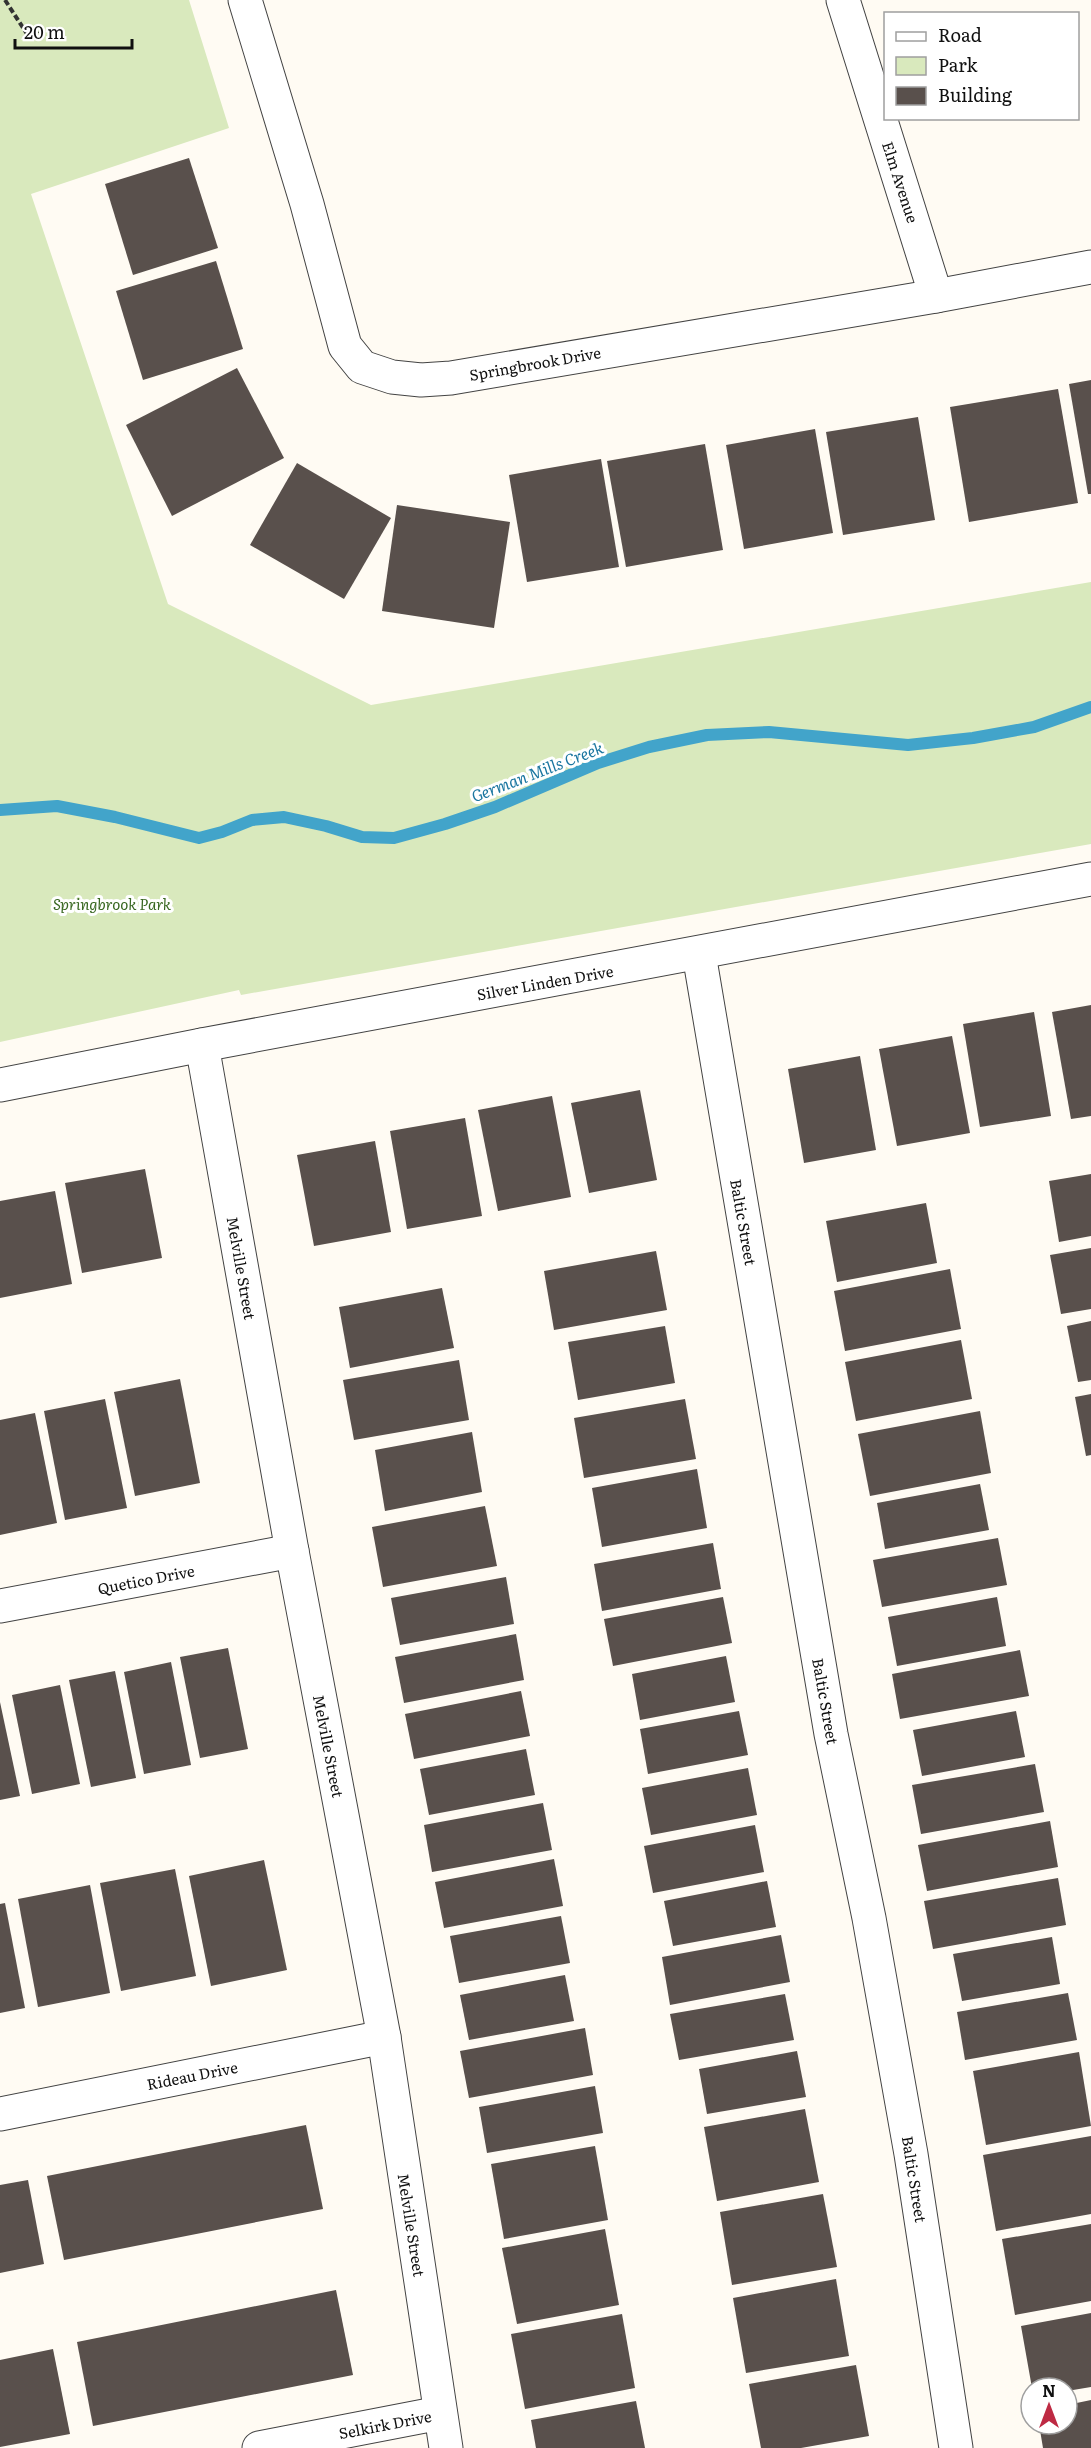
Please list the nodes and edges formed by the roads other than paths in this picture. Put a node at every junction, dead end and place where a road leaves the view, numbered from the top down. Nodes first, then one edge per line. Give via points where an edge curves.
1 (244, 0) edge
2 (843, 0) edge
3 (1091, 267) edge
4 (936, 296) junction
5 (1091, 879) edge
6 (699, 954) junction
7 (202, 1045) junction
8 (0, 1085) edge
9 (292, 1551) junction
10 (0, 1606) edge
11 (384, 2037) junction
12 (0, 2114) edge
13 (440, 2413) junction
14 (259, 2448) edge
15 (446, 2448) edge
16 (956, 2448) edge

1 - 4 street, Springbrook Drive via 307,204 345,346 362,367 392,377 451,378
2 - 4 street, Elm Avenue
3 - 4 street, Springbrook Drive
5 - 6 street, Silver Linden Drive
6 - 7 street, Silver Linden Drive
6 - 16 street, Baltic Street via 829,1722 911,2154
7 - 8 street, Silver Linden Drive
7 - 9 street, Melville Street
9 - 10 street, Quetico Drive
9 - 11 street, Melville Street
11 - 12 street, Rideau Drive
11 - 13 street, Melville Street
13 - 14 street, Selkirk Drive
13 - 15 street, Melville Street

